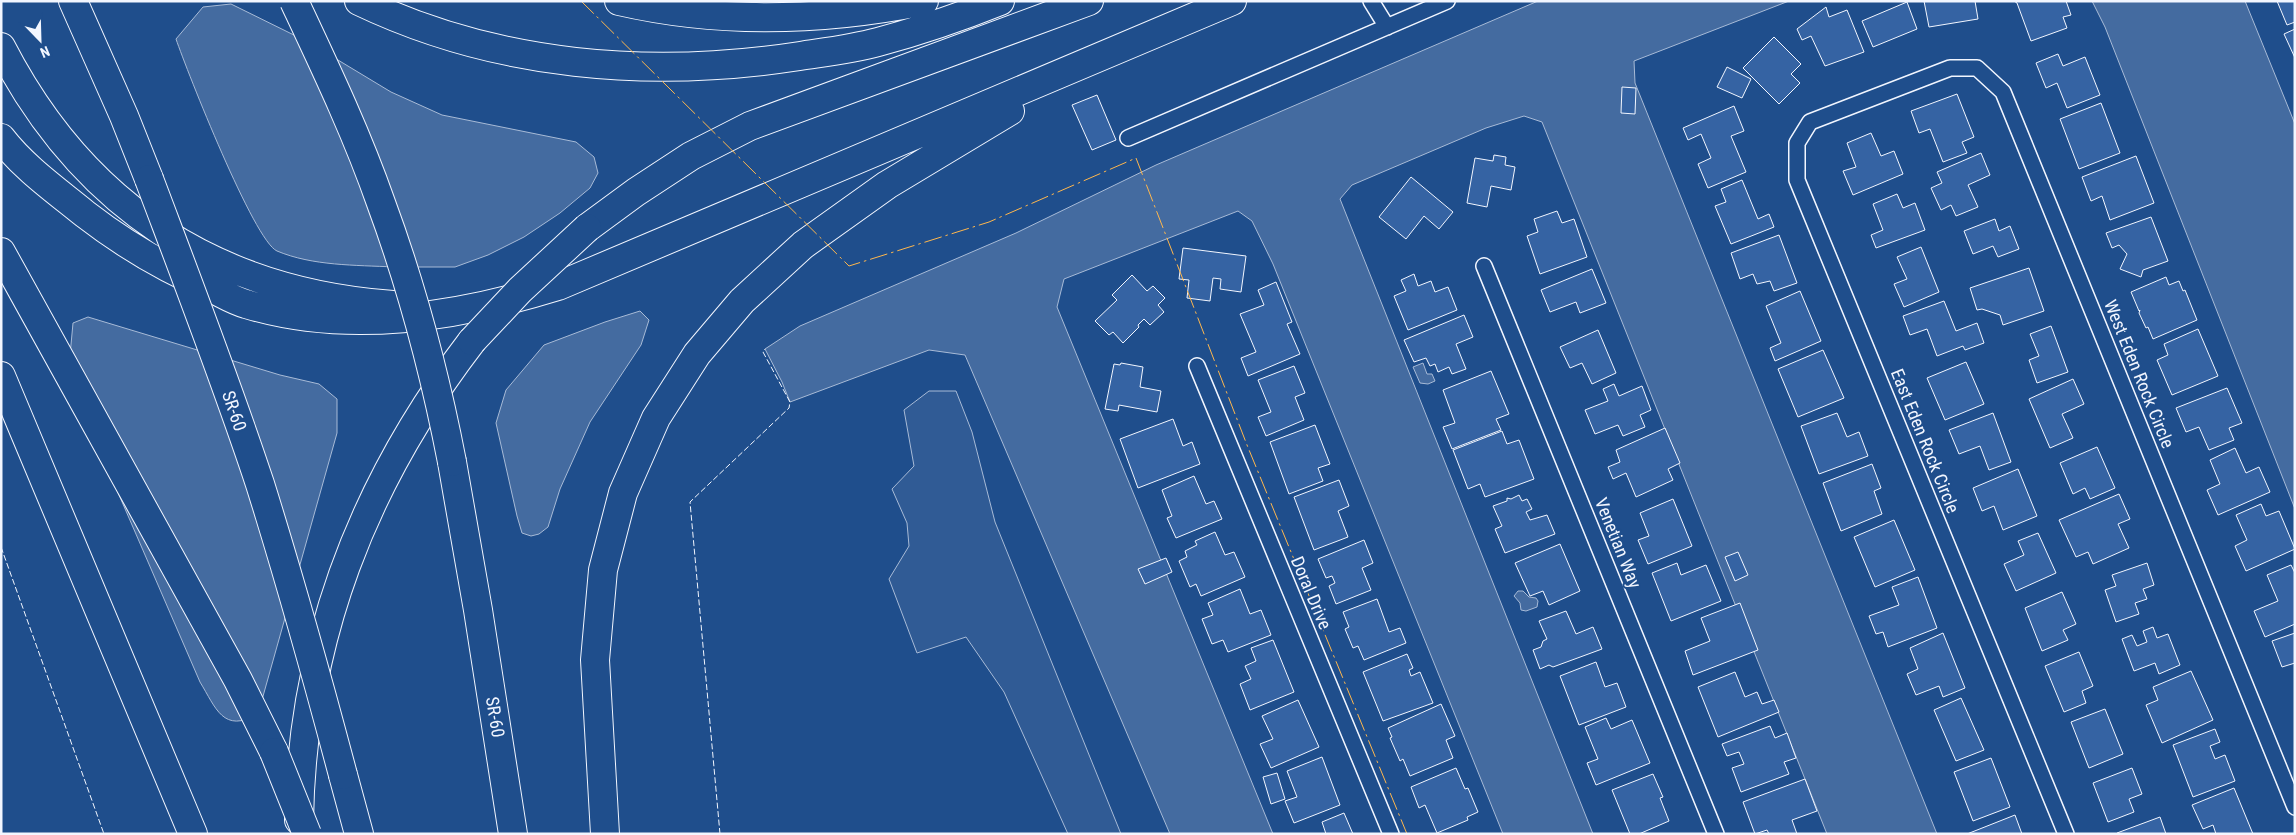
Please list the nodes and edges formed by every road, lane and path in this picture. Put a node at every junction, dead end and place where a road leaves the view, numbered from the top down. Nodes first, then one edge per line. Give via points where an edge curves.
1 (73, 1) edge
2 (294, 1) edge
3 (360, 1) edge
4 (619, 1) edge
5 (924, 1) edge
6 (1000, 1) edge
7 (1089, 1) edge
8 (1232, 1) edge
9 (1371, 1) edge
10 (1379, 1) edge
11 (1447, 1) edge
12 (1387, 27) junction
13 (1, 47) edge
14 (1096, 60) junction
15 (1871, 99) joint
16 (1, 138) edge
17 (1128, 138) dead end
18 (1, 252) edge
19 (1484, 266) dead end
20 (474, 308) junction
21 (1197, 366) dead end
22 (1, 376) edge
23 (2295, 807) edge
24 (193, 834) edge
25 (299, 834) edge
26 (307, 834) edge
27 (359, 834) edge
28 (513, 834) edge
29 (604, 834) edge
30 (1391, 834) edge
31 (1716, 834) edge
32 (2066, 834) edge

1 - 27 highway, SR-60 / SR-60, bridge via 124,116 212,347 259,484 303,628
2 - 28 highway, SR-60 / SR-60, bridge via 350,125 396,244 424,339 452,462
3 - 6 highway via 404,20 478,44 552,60 642,68 754,63 837,50 916,31
4 - 5 highway via 690,14 779,17 858,12
7 - 25 highway, bridge via 750,126 691,156 636,192 587,228 520,290 472,341 441,381 381,482 364,518 339,583 312,687 300,794
8 - 14 highway
9 - 12 street
10 - 12 street
11 - 12 street
12 - 17 street
13 - 20 highway via 44,119 83,166 113,195 191,249 238,271 305,292 388,305
14 - 20 highway via 594,272 521,297
14 - 29 highway via 887,185 803,245 742,301 697,354 656,418 623,493 603,570 595,660
15 - 23 street, West Eden Rock Circle via 1950,68 1977,68 2004,92
15 - 32 street, East Eden Rock Circle via 1810,122 1797,143 1797,180
16 - 20 highway via 54,188 128,245 155,262 244,304 304,316 369,321
18 - 26 highway, bridge via 238,680 274,752
19 - 31 street, Venetian Way
21 - 30 street, Doral Drive
22 - 24 highway

